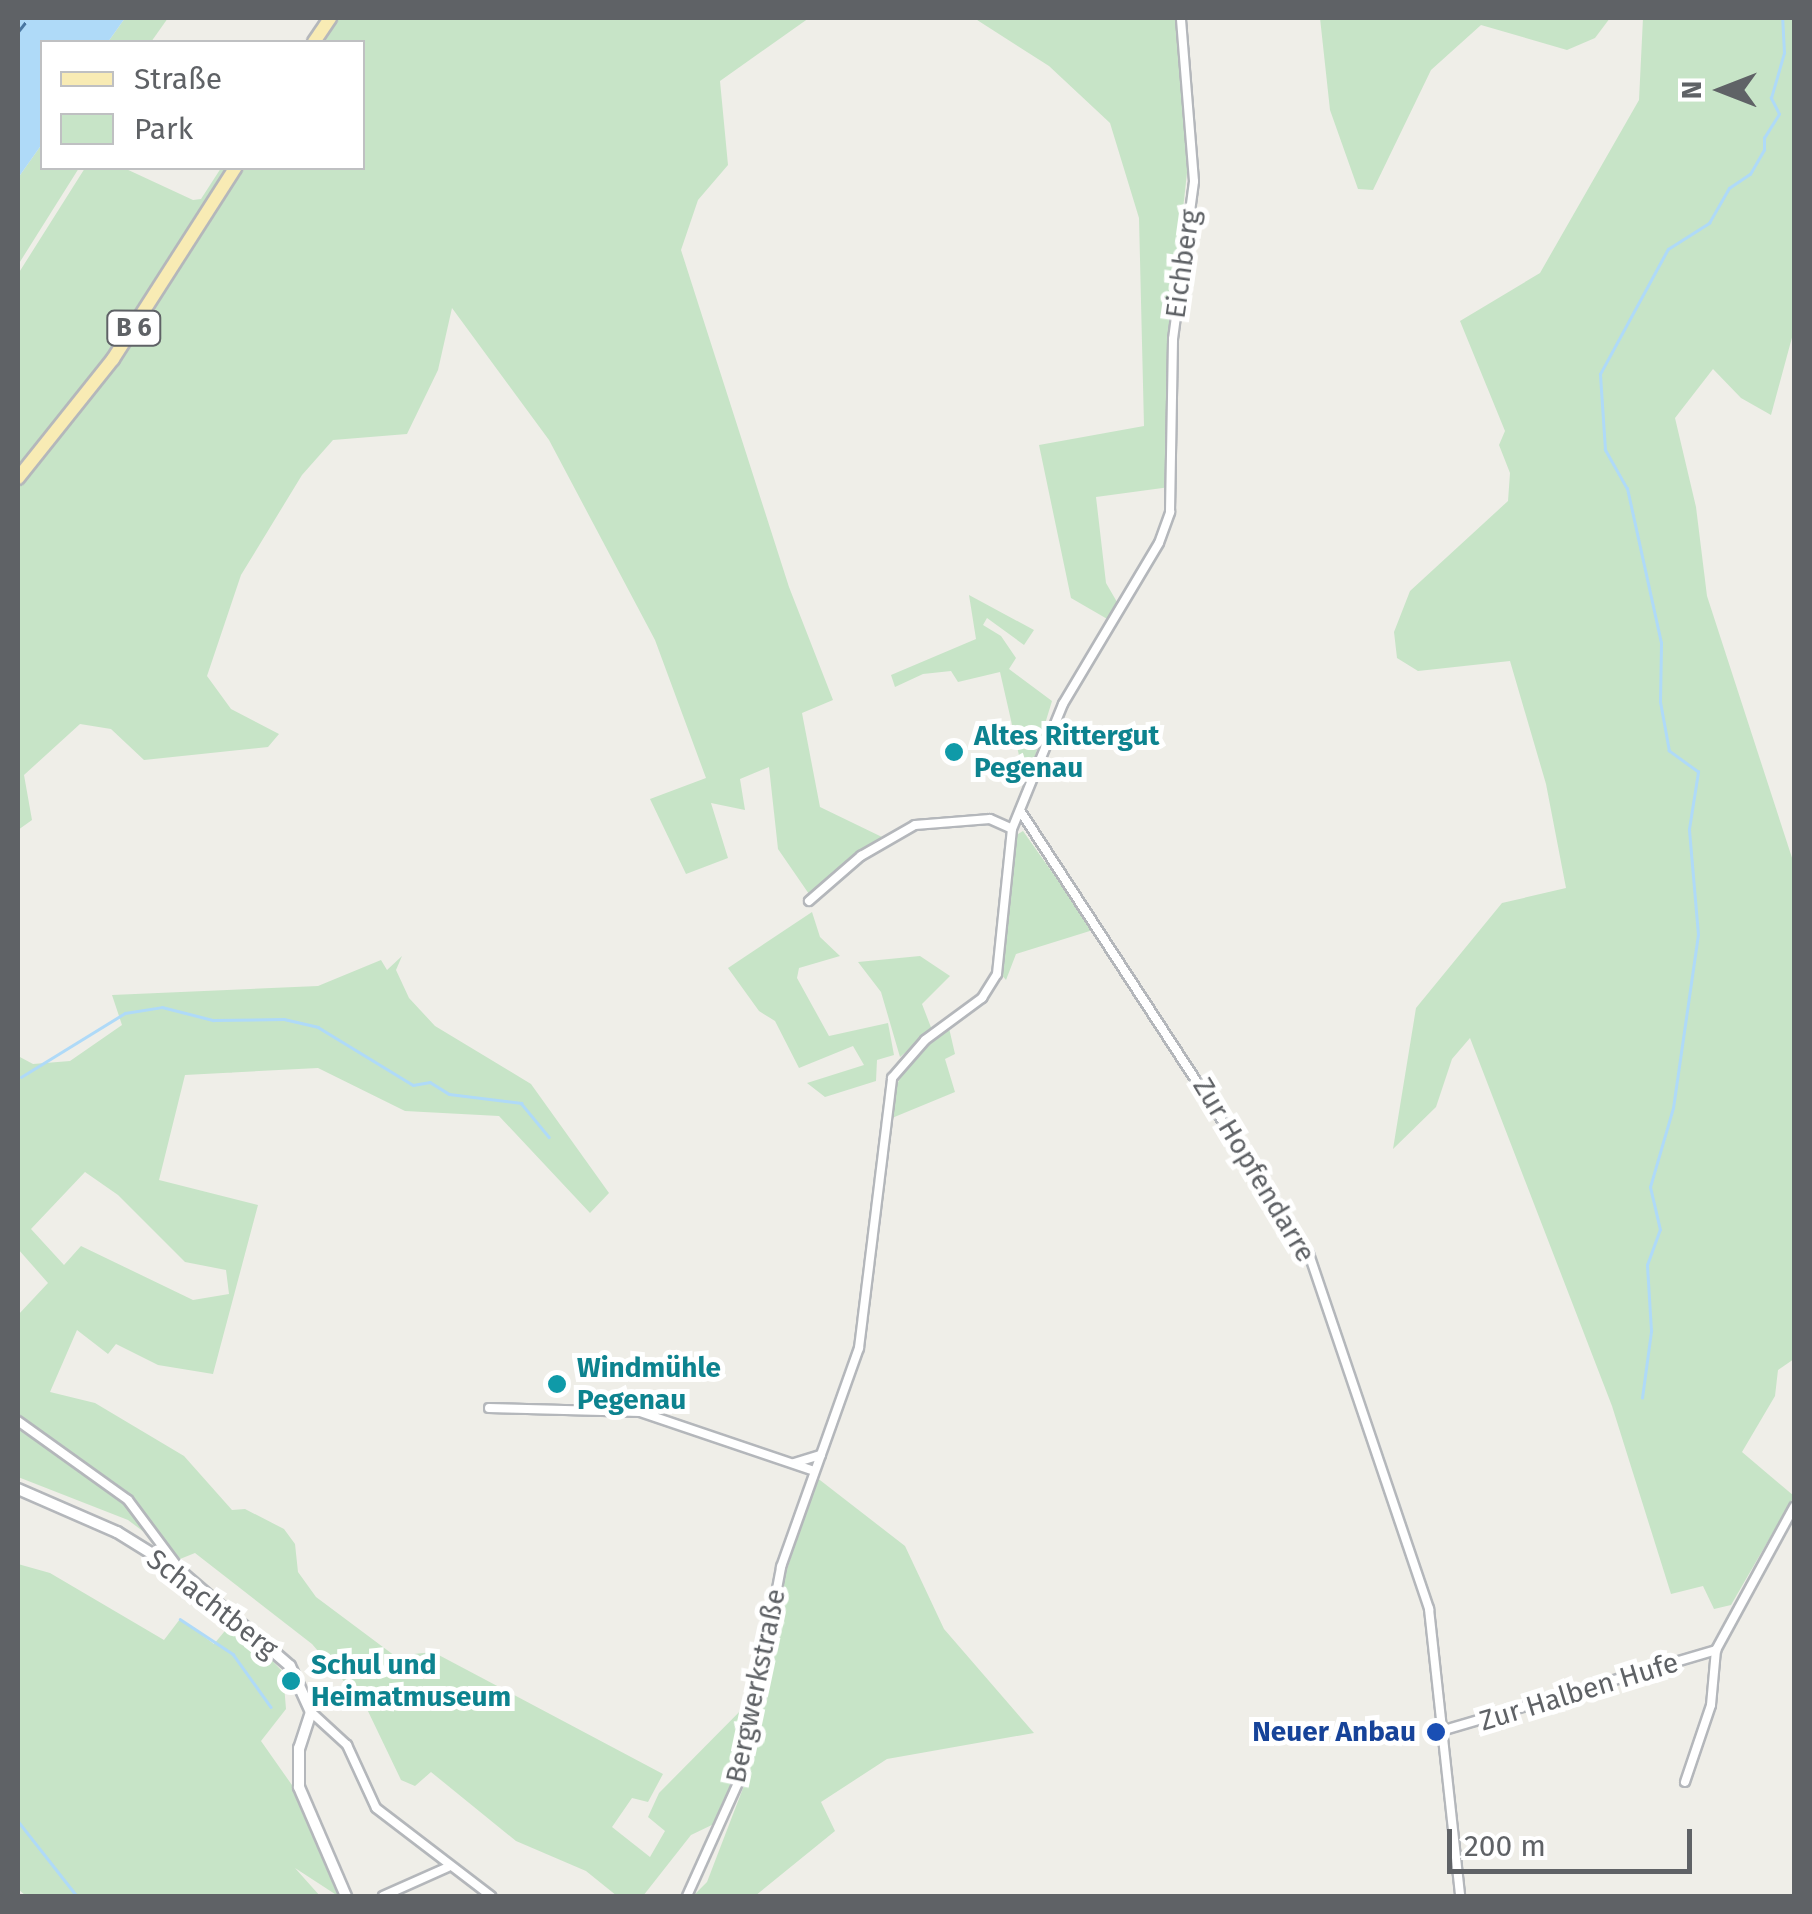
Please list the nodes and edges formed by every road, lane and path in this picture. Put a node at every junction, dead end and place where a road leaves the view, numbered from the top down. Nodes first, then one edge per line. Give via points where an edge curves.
1 (330, 18) edge
2 (1181, 18) edge
3 (315, 40) edge
4 (234, 170) edge
5 (18, 478) edge
6 (1021, 812) junction
7 (1012, 830) junction
8 (809, 901) dead end
9 (490, 1408) dead end
10 (18, 1421) edge
11 (821, 1455) junction
12 (794, 1463) junction
13 (814, 1471) junction
14 (18, 1490) edge
15 (1794, 1506) edge
16 (180, 1572) junction
17 (1716, 1650) junction
18 (310, 1712) junction
19 (1441, 1731) junction
20 (1685, 1782) dead end
21 (448, 1867) junction
22 (346, 1896) edge
23 (383, 1896) edge
24 (491, 1896) edge
25 (687, 1896) edge
26 (1460, 1896) edge

1 - 3 main road
2 - 6 street, Eichberg via 1194,162 1173,339 1170,512 1159,543 1063,704
4 - 5 main road, B 6 via 130,334
6 - 7 street
6 - 19 street, Zur Hopfendarre via 1309,1254 1429,1609
7 - 8 street via 990,819 915,824 861,856
7 - 11 street, Bergwerkstraße via 997,974 972,1007 901,1064 889,1089 860,1348
9 - 12 street via 640,1412
10 - 16 street via 128,1500
11 - 12 street
11 - 13 street, Bergwerkstraße
12 - 13 street
13 - 25 street, Bergwerkstraße via 780,1567 742,1774
14 - 16 street, Schachtberg via 117,1532
15 - 17 street, Zur Halben Hufe
16 - 18 street, Schachtberg via 290,1666
17 - 19 street, Zur Halben Hufe
17 - 20 street, Zur Halben Hufe via 1711,1705
18 - 21 street via 346,1745 376,1808
18 - 22 street via 299,1748 299,1787
19 - 26 street, Zur Hopfendarre
21 - 23 street
21 - 24 street

